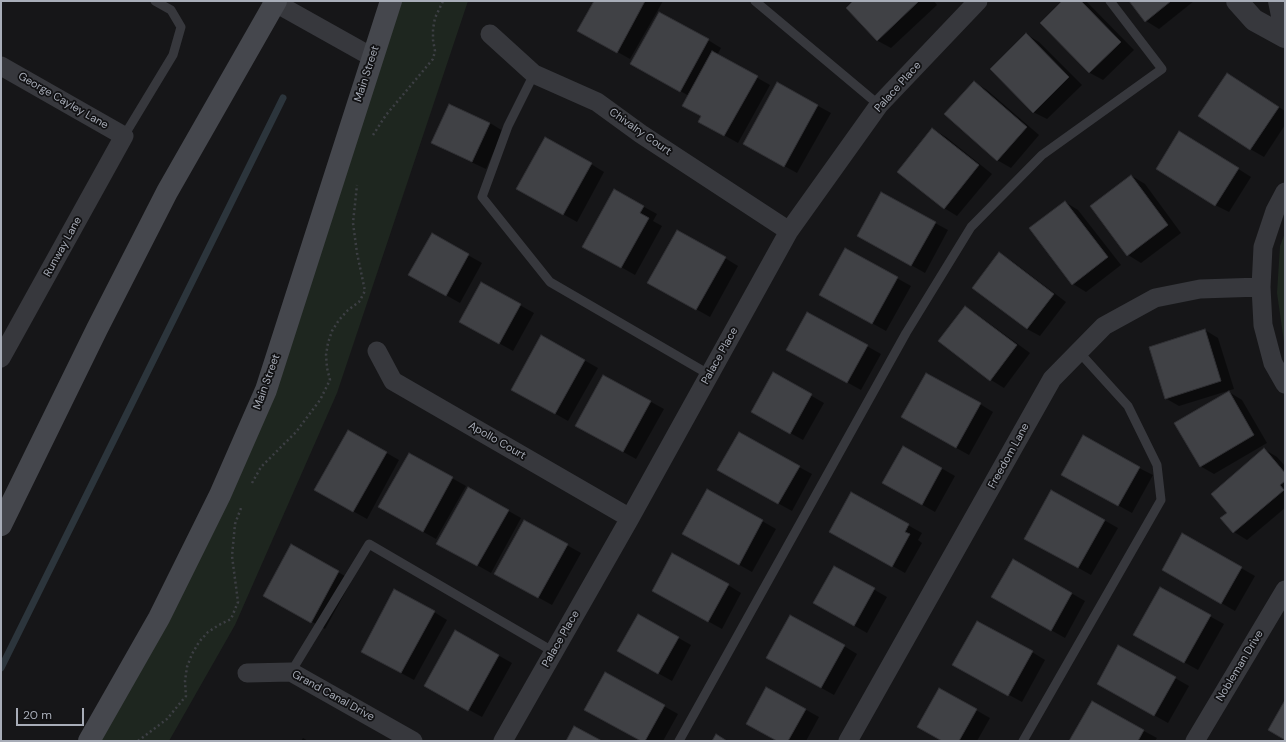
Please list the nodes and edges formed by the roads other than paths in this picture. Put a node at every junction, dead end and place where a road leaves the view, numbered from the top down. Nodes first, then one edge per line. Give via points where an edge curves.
1 (155, 1) edge
2 (391, 1) edge
3 (755, 1) edge
4 (978, 1) edge
5 (1110, 1) edge
6 (1237, 1) edge
7 (1279, 1) edge
8 (274, 2) edge
9 (1285, 30) edge
10 (490, 34) dead end
11 (1285, 37) edge
12 (372, 57) junction
13 (1, 66) edge
14 (534, 74) junction
15 (879, 105) junction
16 (124, 136) junction
17 (1285, 192) edge
18 (789, 231) junction
19 (1261, 287) junction
20 (377, 351) dead end
21 (1079, 352) junction
22 (1, 358) edge
23 (710, 375) junction
24 (1285, 384) edge
25 (630, 518) junction
26 (1, 525) edge
27 (1283, 597) edge
28 (554, 652) junction
29 (291, 672) junction
30 (247, 673) dead end
31 (89, 741) edge
32 (414, 741) edge
33 (503, 741) edge
34 (679, 741) edge
35 (848, 741) edge
36 (1023, 741) edge
37 (1195, 741) edge

1 - 16 lane via 171,10 181,27 174,55
2 - 12 main road, Main Street
3 - 15 lane
4 - 15 street, Palace Place
5 - 34 lane via 1162,69 1042,155 971,227 906,333
6 - 11 street via 1254,20
7 - 9 street
8 - 12 street
8 - 26 main road via 167,192
10 - 14 street, Chivalry Court
12 - 31 main road, Main Street via 266,390 220,495 163,610
13 - 16 street, George Cayley Lane
14 - 18 street, Chivalry Court via 597,102
14 - 23 lane via 508,126 482,198 550,282
15 - 18 street, Palace Place
16 - 22 street, Runway Lane
17 - 19 street via 1274,211 1263,247
18 - 23 street, Palace Place
19 - 21 street, Freedom Lane via 1200,289 1155,298 1104,326
19 - 24 street via 1263,325 1273,363
20 - 25 street, Apollo Court via 393,381
21 - 35 street, Freedom Lane via 1052,379
21 - 36 lane via 1128,406 1158,465 1161,500
23 - 25 street, Palace Place
25 - 28 street, Palace Place
27 - 37 street, Nobleman Drive
28 - 29 lane via 369,544
28 - 33 street, Palace Place
29 - 30 street, Grand Canal Drive
29 - 32 street, Grand Canal Drive

